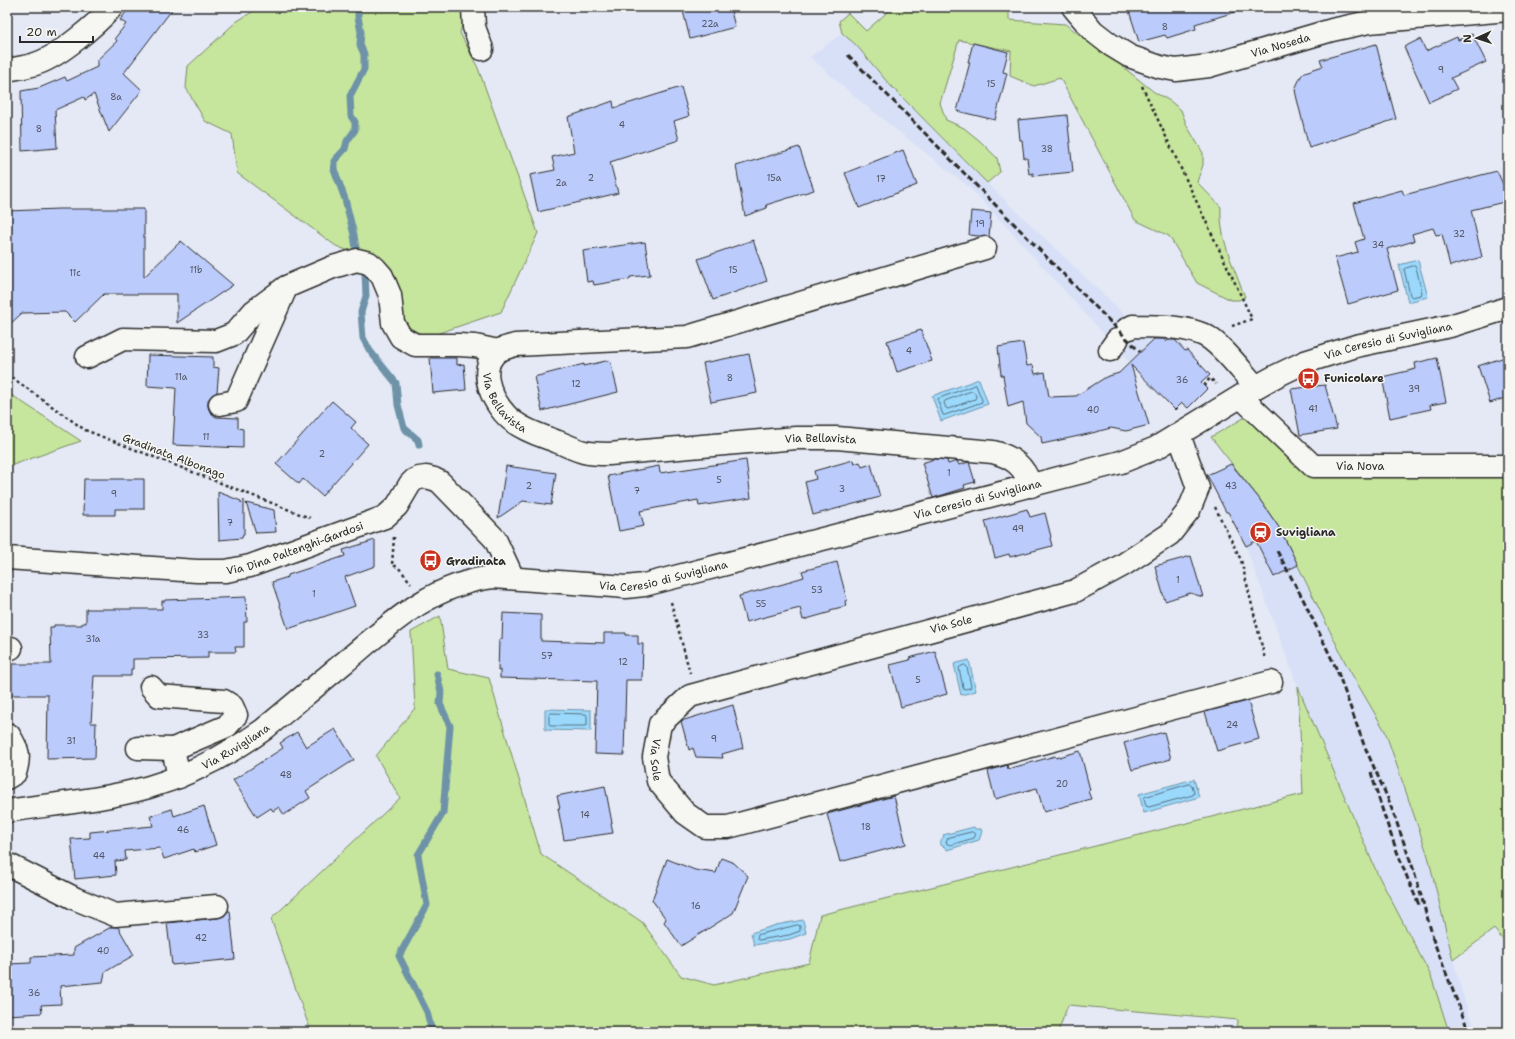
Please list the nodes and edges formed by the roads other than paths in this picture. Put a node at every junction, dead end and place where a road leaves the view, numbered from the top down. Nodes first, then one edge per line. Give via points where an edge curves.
1 (112, 7) edge
2 (473, 7) edge
3 (1073, 7) edge
4 (1508, 10) edge
5 (482, 49) dead end
6 (7, 70) edge
7 (985, 248) dead end
8 (286, 287) junction
9 (1508, 308) edge
10 (1118, 340) dead end
11 (498, 351) junction
12 (87, 358) dead end
13 (1248, 392) junction
14 (220, 404) dead end
15 (1179, 435) junction
16 (1508, 466) edge
17 (1031, 486) junction
18 (7, 558) edge
19 (513, 578) junction
20 (425, 600) joint
21 (1271, 682) road end
22 (151, 687) dead end
23 (7, 735) edge
24 (138, 748) dead end
25 (173, 749) junction
26 (179, 776) junction
27 (7, 778) edge
28 (7, 811) edge
29 (7, 864) edge
30 (216, 906) dead end

1 - 6 street via 56,54 39,63
2 - 5 street via 474,27
3 - 4 street, Via Noseda via 1094,31 1111,45 1129,56 1176,70 1209,66 1332,30 1369,22
7 - 11 street, Via Bellavista via 686,337 515,345
8 - 11 street via 357,260 369,264 382,276 390,296 393,323 401,336 415,345 467,346
8 - 12 street via 254,311 234,334 216,341 123,340
8 - 14 street via 236,401
9 - 13 street, Via Ceresio di Suvigliana via 1450,326 1356,346 1305,362
10 - 13 street, Via Nova via 1132,326 1175,328 1204,335 1215,341
11 - 17 street, Via Bellavista via 488,367 487,380 496,403 506,415 524,429 584,452 608,454 796,438 837,438 993,452 1012,459 1021,466
13 - 15 street, Via Ceresio di Suvigliana
13 - 16 street, Via Nova via 1313,466
15 - 17 street, Via Ceresio di Suvigliana via 1156,448 1120,462
15 - 21 street, Via Sole via 1198,488 1189,510 1170,534 1123,565 1075,591 690,696 660,724 654,757 658,781 685,813 705,827 728,827
17 - 19 street, Via Ceresio di Suvigliana via 665,580 626,587
18 - 19 street, Via Dina Paltenghi-Gardosi via 226,571 250,566 386,517 397,506 414,480 426,477 440,482 495,539
19 - 20 street, Via Ceresio di Suvigliana via 493,577 474,580 443,590
20 - 26 street, Via Ruvigliana via 388,626 263,730 214,760
22 - 25 street via 159,696 224,701 232,706 236,715 227,726
23 - 27 street via 16,746 19,760 15,773
24 - 25 street
25 - 26 street
26 - 28 street, Via Ruvigliana via 124,793
29 - 30 street via 76,899 115,915

